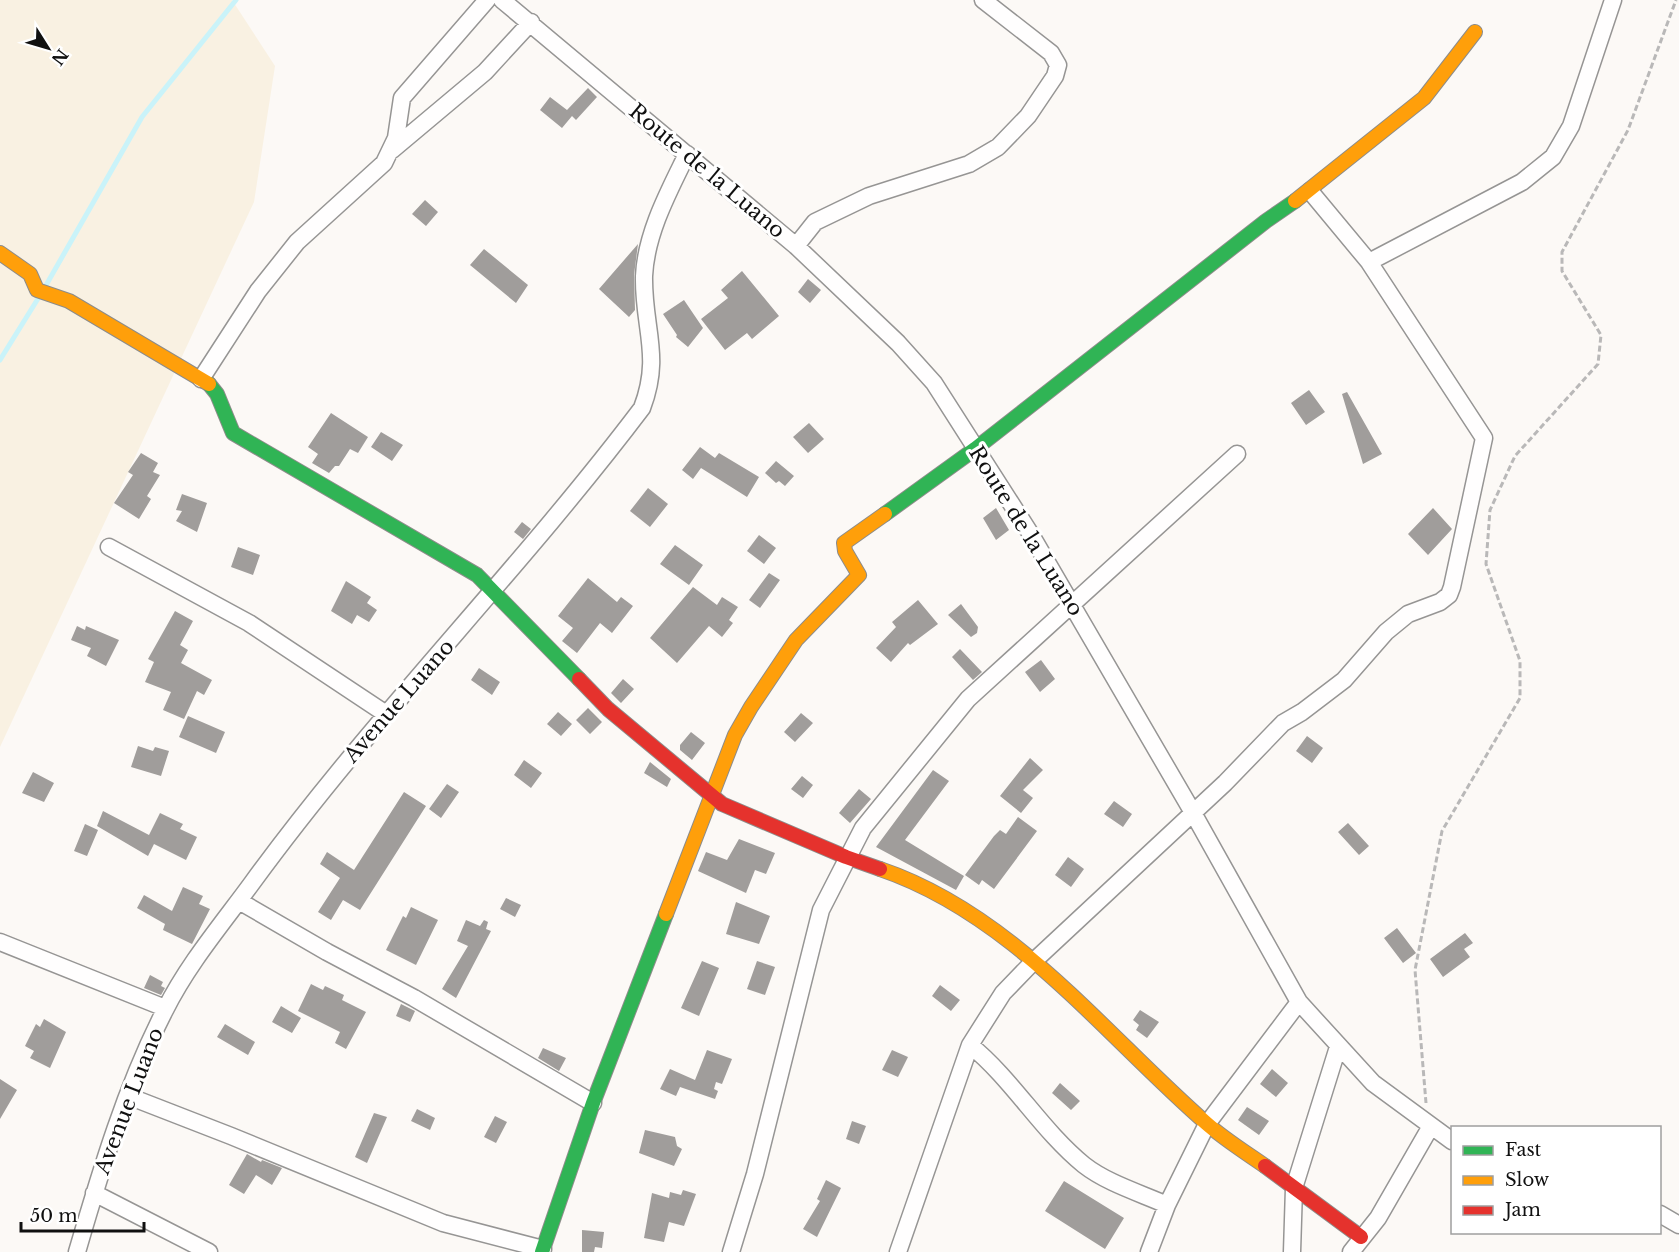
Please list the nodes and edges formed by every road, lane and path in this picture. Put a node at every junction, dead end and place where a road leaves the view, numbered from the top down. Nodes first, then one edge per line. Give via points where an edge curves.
1 (487, 0) edge
2 (502, 0) edge
3 (983, 0) edge
4 (1613, 0) edge
5 (1676, 0) edge
6 (531, 22) junction
7 (1475, 32) dead end
8 (392, 150) junction
9 (687, 154) junction
10 (1310, 191) junction
11 (796, 246) junction
12 (0, 253) edge
13 (1369, 262) junction
14 (201, 379) junction
15 (975, 449) junction
16 (1237, 454) dead end
17 (109, 547) dead end
18 (493, 592) junction
19 (1072, 606) junction
20 (386, 714) junction
21 (711, 795) junction
22 (1192, 811) junction
23 (846, 857) junction
24 (239, 901) junction
25 (0, 942) edge
26 (1034, 961) junction
27 (1299, 1002) junction
28 (165, 1008) junction
29 (970, 1045) junction
30 (1338, 1047) junction
31 (128, 1096) junction
32 (593, 1103) junction
33 (1207, 1124) junction
34 (1431, 1126) junction
35 (1451, 1140) edge
36 (1294, 1188) junction
37 (94, 1193) junction
38 (1167, 1205) junction
39 (1661, 1215) edge
40 (1679, 1225) edge
41 (1361, 1237) junction
42 (543, 1250) edge
43 (77, 1252) edge
44 (209, 1252) edge
45 (731, 1252) edge
46 (898, 1252) edge
47 (1149, 1252) edge
48 (1292, 1252) edge
49 (1351, 1252) edge

1 - 8 street via 402,98
2 - 6 street, Route de la Luano
3 - 11 street via 1051,54 1058,65 1028,116 998,147 969,164 869,196 815,222
4 - 13 street via 1571,126 1553,157 1522,182
5 - 34 path via 1628,130 1562,252 1562,271 1601,335 1598,364 1515,456 1490,510 1486,564 1520,661 1520,698 1442,831 1414,970
6 - 8 street via 485,72
6 - 9 street, Route de la Luano
7 - 10 street via 1424,98
8 - 14 street via 370,179 297,242 258,291
9 - 11 street, Route de la Luano
9 - 18 street, Avenue Luano via 664,201 648,253 645,294 653,370 642,408
10 - 13 street
10 - 15 street via 1266,221
11 - 15 street, Route de la Luano via 917,363
12 - 14 street via 30,274 37,290 69,301
13 - 22 street via 1484,438 1452,587 1440,602 1408,614 1386,632 1344,680 1283,723
14 - 18 street via 218,395 233,433 466,567
15 - 19 street, Route de la Luano
15 - 21 street via 844,543 859,572 858,578 805,630 753,700
16 - 19 street
17 - 20 street via 249,623
18 - 20 street, Avenue Luano
18 - 21 street via 608,709
19 - 22 street, Route de la Luano
19 - 23 street via 968,699 877,810
20 - 24 street, Avenue Luano via 289,832
21 - 23 street via 736,811
21 - 32 street
22 - 26 street
22 - 27 street, Route de la Luano
23 - 26 street via 908,878 939,895
23 - 45 street via 821,910 758,1163
24 - 28 street, Avenue Luano
24 - 32 street
25 - 28 street
26 - 29 street via 1004,993
26 - 33 street
27 - 30 street, Route de la Luano
27 - 33 street
28 - 31 street, Avenue Luano
29 - 38 street via 992,1063 1085,1166
29 - 46 street
30 - 34 street, Route de la Luano via 1373,1083
30 - 36 street
31 - 37 street, Avenue Luano
31 - 42 street via 443,1223
32 - 42 street
33 - 36 street
33 - 38 street
34 - 35 street, Route de la Luano
34 - 41 street via 1378,1218
36 - 41 street
36 - 48 street
37 - 43 street, Avenue Luano
37 - 44 street
38 - 47 street
39 - 40 street
41 - 49 street

